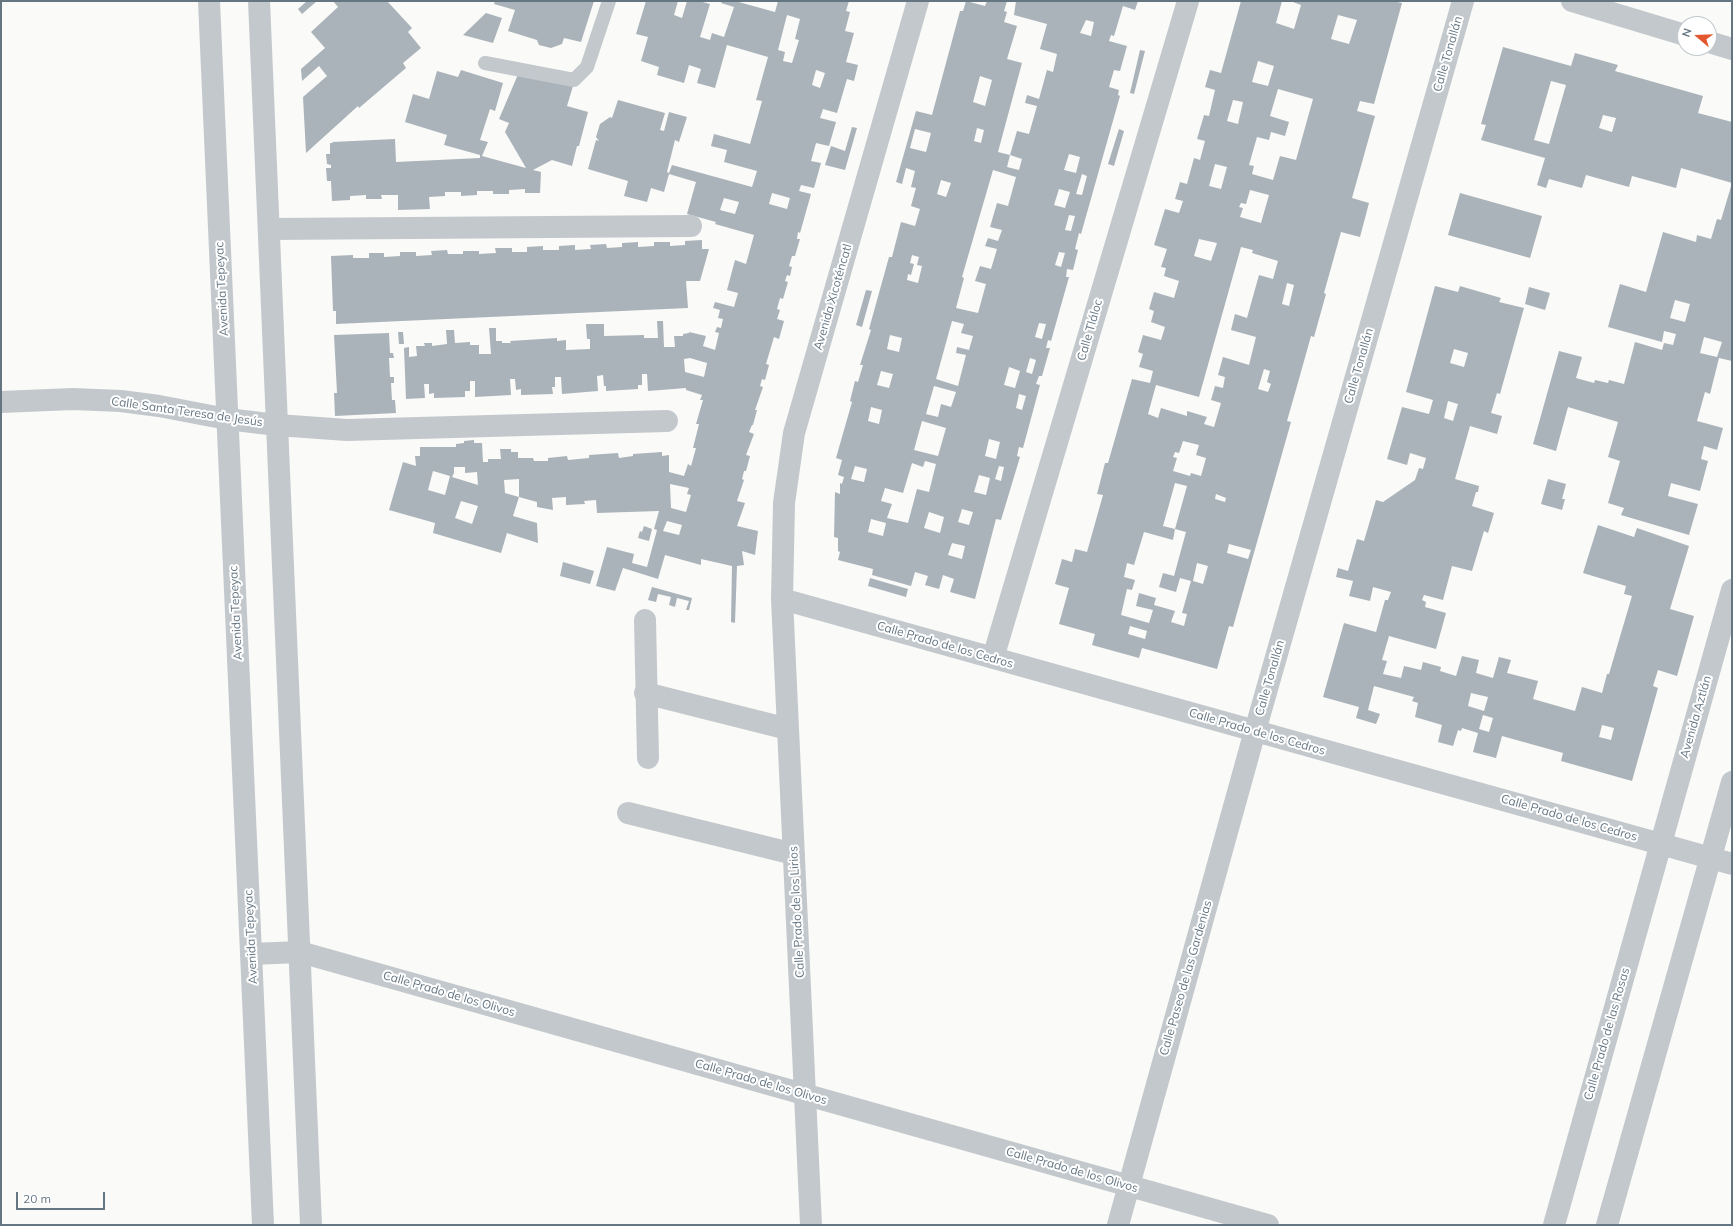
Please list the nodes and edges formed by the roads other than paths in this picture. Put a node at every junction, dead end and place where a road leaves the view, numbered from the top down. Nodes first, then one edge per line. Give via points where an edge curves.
1 (209, 1) edge
2 (259, 1) edge
3 (609, 1) edge
4 (918, 1) edge
5 (1188, 1) edge
6 (1463, 1) edge
7 (1572, 1) edge
8 (1677, 33) edge
9 (1717, 44) edge
10 (1732, 49) edge
11 (485, 63) dead end
12 (691, 226) dead end
13 (269, 229) junction
14 (1, 402) edge
15 (227, 419) junction
16 (667, 421) dead end
17 (277, 426) junction
18 (1732, 590) edge
19 (782, 599) junction
20 (645, 620) dead end
21 (993, 658) junction
22 (646, 693) junction
23 (788, 729) junction
24 (1255, 731) junction
25 (648, 758) dead end
26 (1732, 782) edge
27 (628, 813) dead end
28 (1661, 844) junction
29 (794, 854) junction
30 (1711, 858) junction
31 (1732, 864) edge
32 (300, 952) junction
33 (251, 954) junction
34 (805, 1094) junction
35 (1129, 1186) junction
36 (263, 1225) edge
37 (311, 1225) edge
38 (811, 1225) edge
39 (1118, 1225) edge
40 (1268, 1225) edge
41 (1554, 1225) edge
42 (1607, 1225) edge

1 - 15 street, Avenida Tepeyac
2 - 13 street
3 - 11 lane via 587,67 574,80
4 - 19 street, Avenida Xicoténcatl via 794,433 784,503
5 - 21 street, Calle Tláloc
6 - 24 street, Calle Tonallán
7 - 8 street
9 - 10 street
12 - 13 street
13 - 17 street
14 - 15 street, Calle Santa Teresa de Jesús via 73,399 121,401
15 - 17 street, Calle Santa Teresa de Jesús
15 - 33 street, Avenida Tepeyac
16 - 17 street, Calle Santa Teresa de Jesús via 347,430
17 - 32 street
18 - 28 street, Avenida Aztlán
19 - 21 street, Calle Prado de los Cedros
19 - 23 street, Calle Prado de los Lirios
20 - 22 street
21 - 24 street, Calle Prado de los Cedros
22 - 23 street
22 - 25 street
23 - 29 street, Calle Prado de los Lirios
24 - 28 street, Calle Prado de los Cedros
24 - 35 street, Calle Paseo de las Gardenias
26 - 30 street
27 - 29 street
28 - 30 street, Calle Prado de los Cedros
28 - 41 street, Calle Prado de las Rosas
29 - 34 street, Calle Prado de los Lirios
30 - 31 street, Calle Prado de los Cedros
30 - 42 street
32 - 33 street, Calle Prado de los Olivos
32 - 34 street, Calle Prado de los Olivos
32 - 37 street
33 - 36 street, Avenida Tepeyac
34 - 35 street, Calle Prado de los Olivos
34 - 38 street, Calle Prado de los Lirios
35 - 39 street, Calle Paseo de las Gardenias
35 - 40 street, Calle Prado de los Olivos

